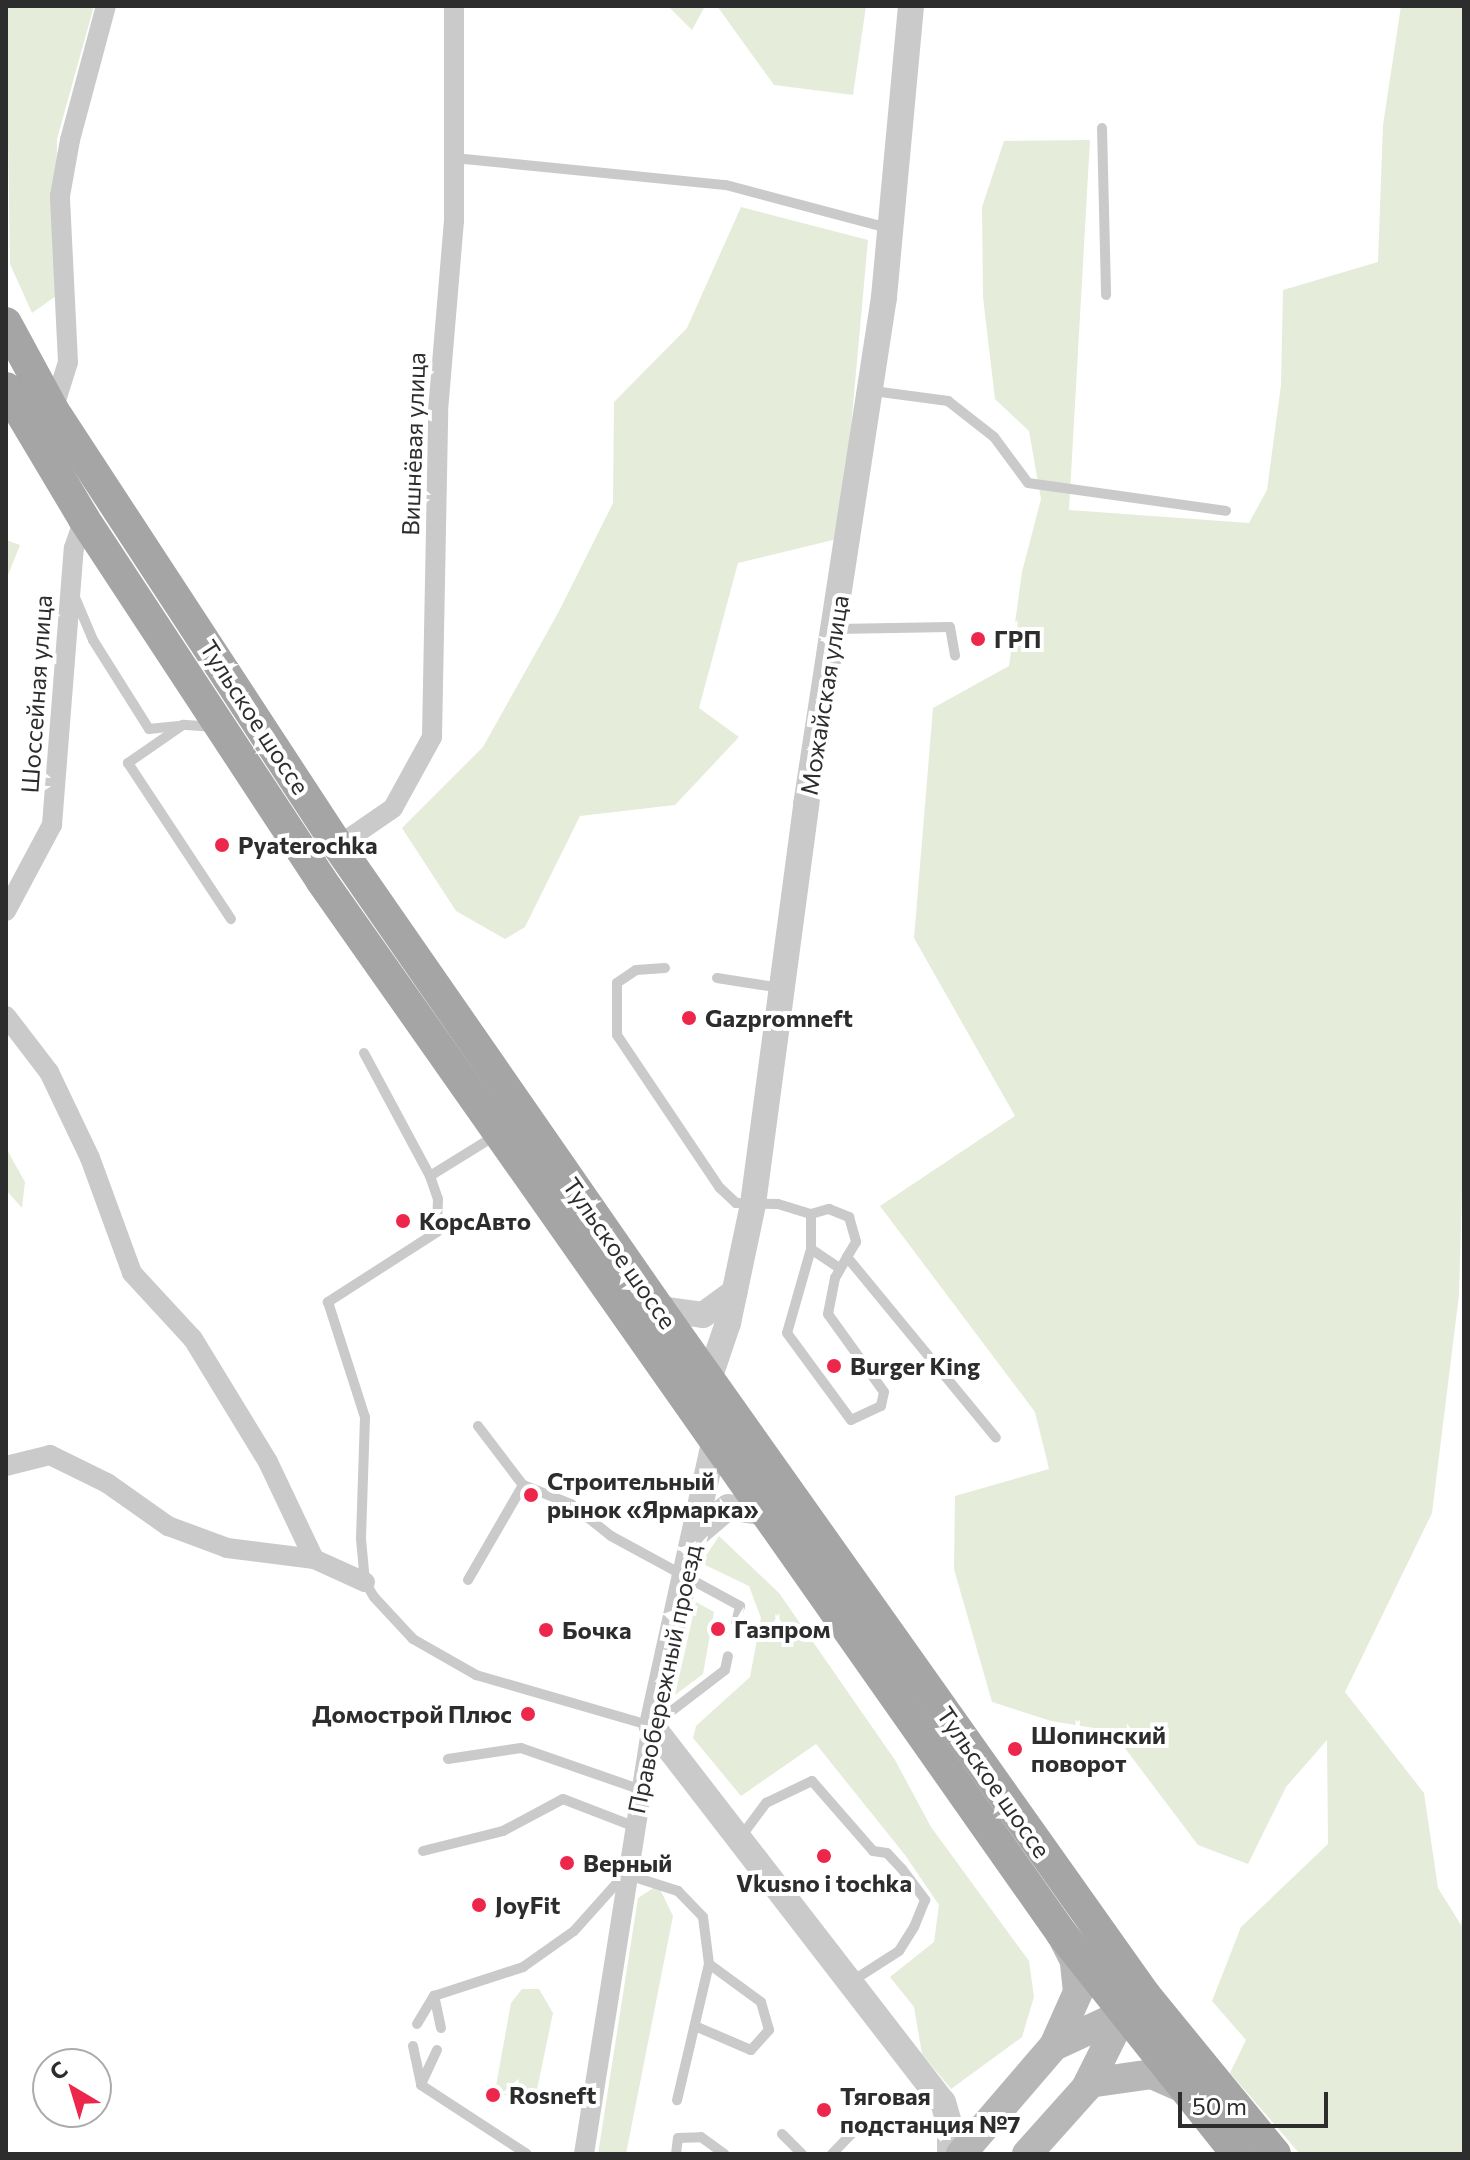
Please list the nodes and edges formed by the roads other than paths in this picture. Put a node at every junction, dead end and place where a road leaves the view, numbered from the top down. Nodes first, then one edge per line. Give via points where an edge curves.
1 (106, 6) edge
2 (454, 6) edge
3 (911, 6) edge
4 (1102, 128) dead end
5 (454, 158) junction
6 (888, 228) junction
7 (1106, 295) dead end
8 (6, 323) edge
9 (6, 388) edge
10 (871, 391) junction
11 (53, 410) junction
12 (1226, 511) dead end
13 (84, 519) junction
14 (71, 585) junction
15 (836, 629) junction
16 (955, 656) dead end
17 (183, 725) junction
18 (221, 727) junction
19 (338, 846) junction
20 (6, 911) edge
21 (231, 919) dead end
22 (665, 968) dead end
23 (717, 978) dead end
24 (783, 988) junction
25 (6, 1016) edge
26 (364, 1053) dead end
27 (498, 1134) junction
28 (430, 1176) junction
29 (753, 1204) junction
30 (811, 1214) junction
31 (811, 1249) junction
32 (847, 1257) junction
33 (838, 1267) junction
34 (735, 1292) junction
35 (659, 1309) junction
36 (709, 1379) junction
37 (478, 1426) dead end
38 (996, 1438) dead end
39 (714, 1443) junction
40 (6, 1466) edge
41 (523, 1485) junction
42 (764, 1513) junction
43 (695, 1535) junction
44 (314, 1559) junction
45 (687, 1574) junction
46 (468, 1580) dead end
47 (365, 1582) junction
48 (736, 1623) dead end
49 (728, 1656) dead end
50 (652, 1726) junction
51 (448, 1759) dead end
52 (639, 1789) junction
53 (633, 1826) junction
54 (739, 1838) junction
55 (423, 1851) dead end
56 (625, 1874) junction
57 (1062, 1934) junction
58 (709, 1964) junction
59 (851, 1982) junction
60 (434, 1996) junction
61 (1134, 2005) junction
62 (417, 2024) dead end
63 (695, 2026) junction
64 (441, 2028) dead end
65 (413, 2046) dead end
66 (1054, 2046) junction
67 (437, 2050) dead end
68 (1089, 2083) junction
69 (421, 2085) junction
70 (1181, 2087) junction
71 (677, 2100) dead end
72 (989, 2122) junction
73 (861, 2124) dead end
74 (782, 2134) dead end
75 (527, 2154) edge
76 (584, 2154) edge
77 (676, 2154) edge
78 (724, 2154) edge
79 (802, 2154) edge
80 (832, 2154) edge
81 (950, 2154) edge
82 (961, 2154) edge
83 (1026, 2154) edge
84 (1237, 2154) edge
85 (1275, 2154) edge

1 - 11 street via 60,196 68,362
2 - 5 street, Вишнёвая улица
3 - 6 street, Можайская улица
4 - 7 lane
5 - 6 lane via 726,185
5 - 19 street, Вишнёвая улица via 438,411 432,737 393,808
6 - 10 street, Можайская улица
8 - 11 main road, Тульское шоссе
9 - 13 main road, Тульское шоссе
10 - 12 lane via 948,401 994,437 1028,483
10 - 15 street, Можайская улица
11 - 19 main road, Тульское шоссе
13 - 14 street, Шоссейная улица via 74,548
13 - 18 main road, Тульское шоссе
14 - 17 lane via 93,640 149,729
14 - 20 street, Шоссейная улица via 52,825
15 - 16 lane via 950,627
15 - 24 street, Можайская улица
17 - 18 lane
17 - 21 lane via 128,763
18 - 27 main road, Тульское шоссе
19 - 35 main road, Тульское шоссе
22 - 29 lane via 636,970 617,983 617,1035 720,1188 736,1203
23 - 24 lane
24 - 29 street, Можайская улица
25 - 44 street via 49,1072 90,1158 132,1273 193,1339 268,1462
26 - 28 lane
27 - 28 lane
27 - 39 main road, Тульское шоссе
28 - 47 lane via 438,1199 437,1232 328,1302 365,1417
29 - 30 lane
29 - 34 street, Можайская улица
30 - 31 lane
30 - 32 lane via 829,1209 849,1217 856,1242
31 - 33 lane
31 - 33 lane via 787,1333 851,1420 881,1406 884,1392 828,1314
32 - 33 lane
32 - 38 lane
34 - 35 street via 703,1315
34 - 36 street, Можайская улица
35 - 36 main road, Тульское шоссе
36 - 61 main road, Тульское шоссе
37 - 41 lane
39 - 42 main road, Тульское шоссе
39 - 43 street, Правобережный проезд
40 - 44 street via 50,1455 107,1483 168,1526 227,1548
41 - 45 lane via 571,1504 611,1536
41 - 46 lane
42 - 43 street via 728,1507
42 - 57 main road, Тульское шоссе
43 - 45 street, Правобережный проезд
44 - 47 street
45 - 48 lane via 740,1606
45 - 50 street, Правобережный проезд
47 - 50 lane via 390,1619 444,1660 476,1675
49 - 50 lane via 725,1670
50 - 52 street, Правобережный проезд
50 - 54 street
51 - 52 lane via 521,1748
52 - 53 street, Правобережный проезд
53 - 55 lane via 563,1799 503,1831
53 - 56 street, Правобережный проезд
54 - 59 street
54 - 59 lane via 766,1803 812,1781 873,1851 887,1853 902,1869 925,1900 914,1927 899,1951
56 - 58 lane via 678,1891 703,1917
56 - 60 lane via 574,1931 523,1967
56 - 76 street, Правобережный проезд
57 - 61 main road, Тульское шоссе
57 - 66 main road via 1075,1961 1078,1992
58 - 63 lane
58 - 63 lane via 761,2002 769,2030 751,2050
59 - 81 street via 943,2102
60 - 62 lane
60 - 64 lane
61 - 66 main road
61 - 68 main road
61 - 70 main road, Тульское шоссе
61 - 85 main road, Тульское шоссе
63 - 71 lane
65 - 69 lane
66 - 72 main road
67 - 69 lane
68 - 70 main road via 1152,2074
68 - 83 main road
69 - 75 lane
70 - 84 main road, Тульское шоссе
72 - 82 main road
72 - 83 main road
73 - 80 lane
74 - 79 lane
77 - 78 lane via 678,2138 701,2137

